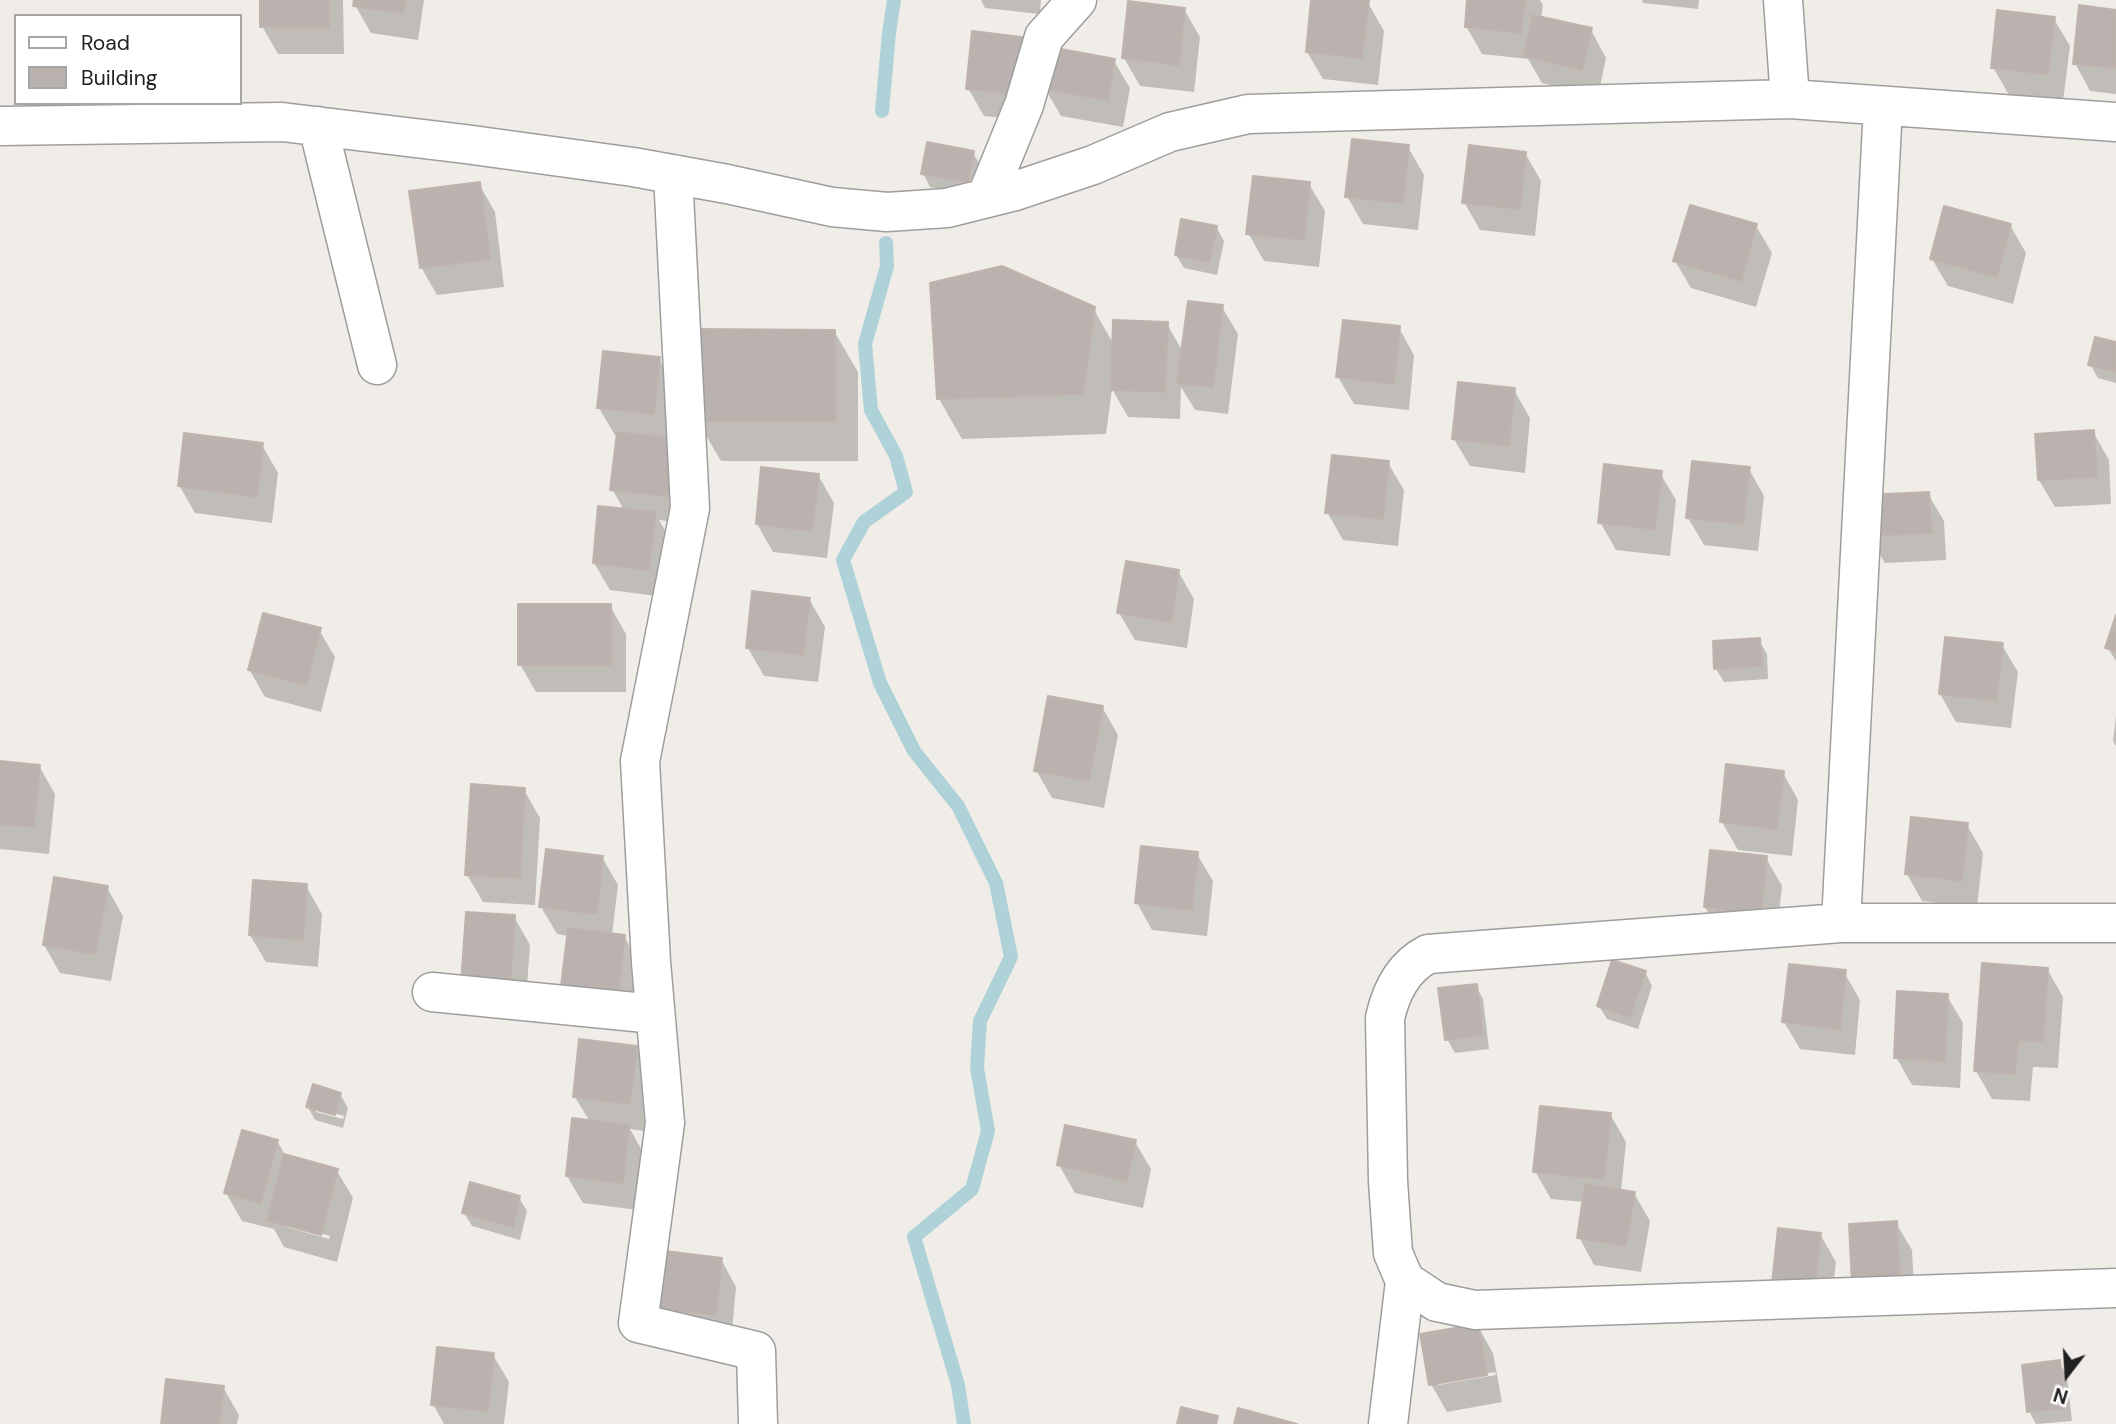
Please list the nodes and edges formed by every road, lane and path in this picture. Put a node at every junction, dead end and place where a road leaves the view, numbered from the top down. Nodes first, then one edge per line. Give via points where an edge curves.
1 (1077, 0) edge
2 (1783, 0) edge
3 (1790, 99) junction
4 (1883, 106) junction
5 (2116, 122) edge
6 (0, 126) edge
7 (318, 127) junction
8 (673, 174) junction
9 (986, 198) junction
10 (377, 365) dead end
11 (1841, 923) junction
12 (2116, 923) edge
13 (432, 992) dead end
14 (655, 1014) junction
15 (1405, 1281) junction
16 (2116, 1289) edge
17 (758, 1424) edge
18 (1388, 1424) edge

1 - 9 street via 1044,37 1024,105
2 - 3 street
3 - 4 street
3 - 9 street via 1248,114 1170,132 1093,164
4 - 5 street
4 - 11 street
6 - 7 street via 282,122
7 - 8 street
7 - 10 street
8 - 9 street via 832,207 887,212 947,208
8 - 14 street via 690,508 640,761
11 - 12 street
11 - 15 street via 1429,954 1414,961 1389,999 1385,1018 1393,1253
13 - 14 street
14 - 17 street via 665,1123 638,1323 756,1351
15 - 16 street via 1437,1302 1475,1310
15 - 18 street

